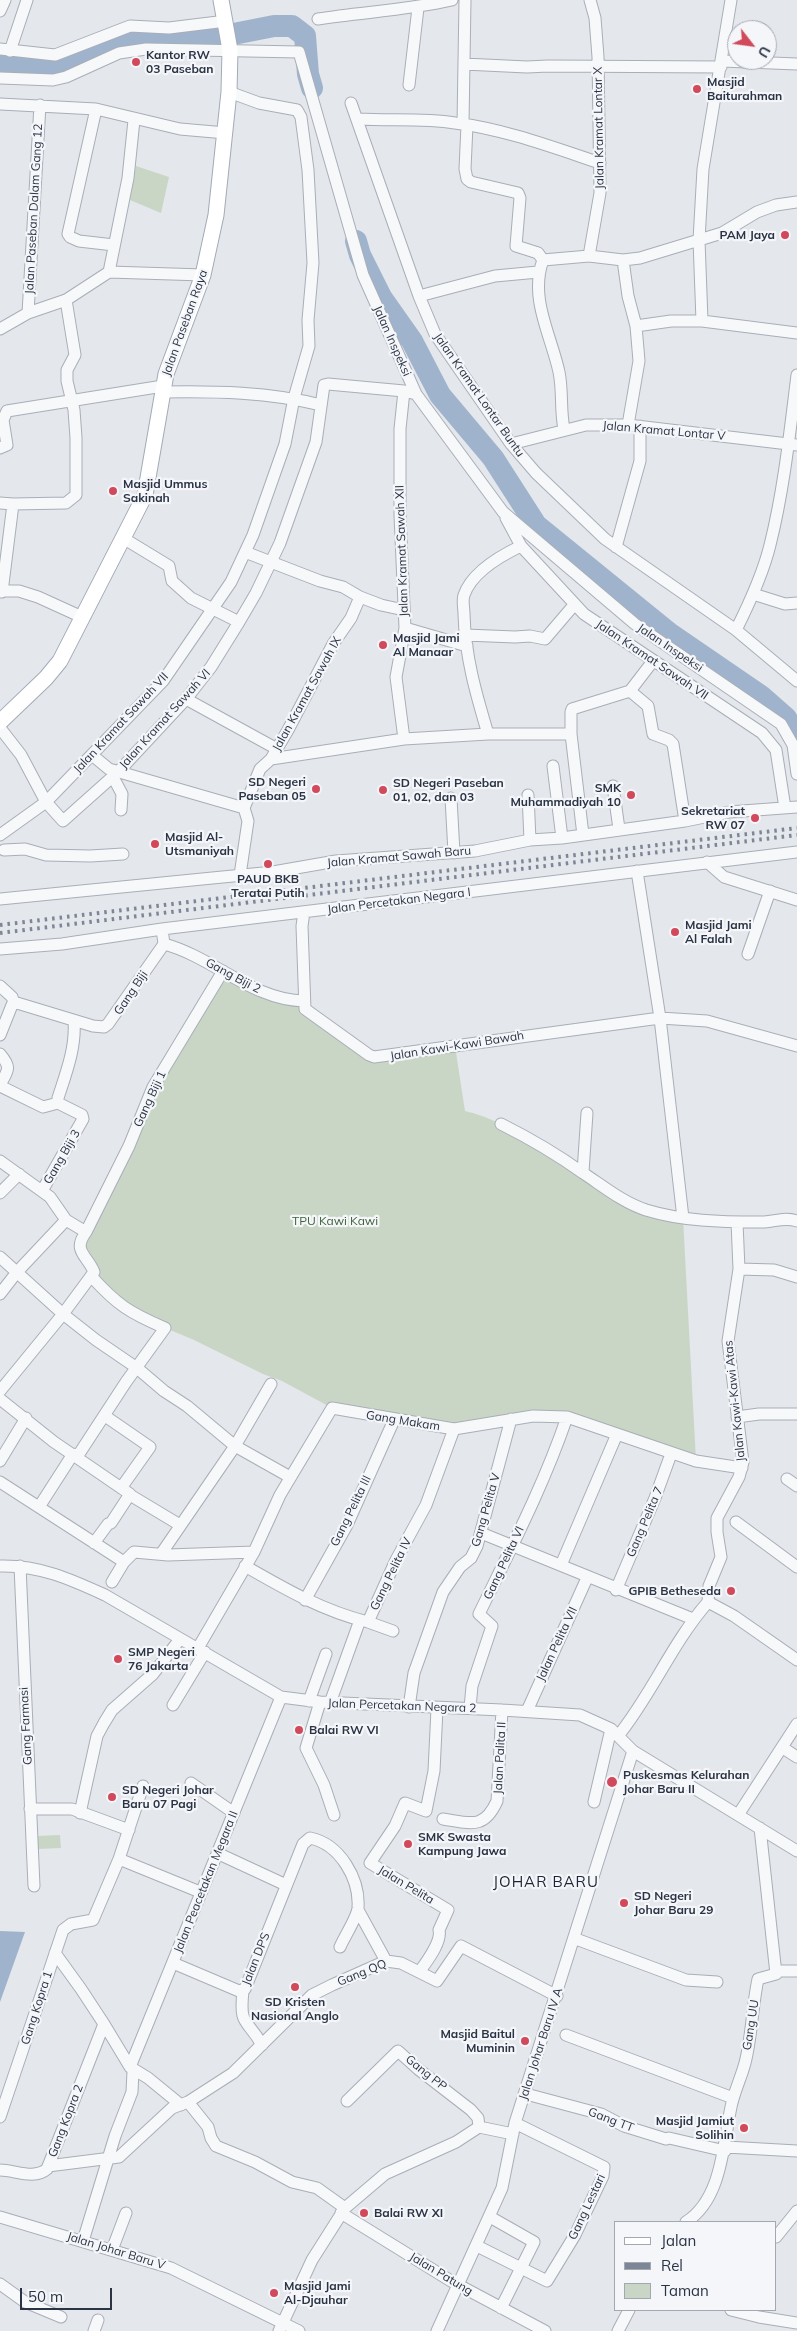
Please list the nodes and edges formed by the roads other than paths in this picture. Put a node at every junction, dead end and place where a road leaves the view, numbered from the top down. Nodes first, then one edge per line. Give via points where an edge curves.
1 (5, 0) edge
2 (27, 0) edge
3 (221, 0) edge
4 (452, 0) edge
5 (465, 0) edge
6 (590, 0) edge
7 (731, 0) edge
8 (418, 8) junction
9 (0, 11) edge
10 (318, 19) dead end
11 (227, 25) junction
12 (230, 48) junction
13 (5, 50) edge
14 (464, 64) junction
15 (721, 64) junction
16 (797, 64) edge
17 (598, 66) junction
18 (0, 78) edge
19 (410, 85) dead end
20 (229, 92) junction
21 (352, 103) dead end
22 (0, 104) edge
23 (40, 105) junction
24 (96, 110) junction
25 (358, 119) junction
26 (134, 120) junction
27 (465, 124) junction
28 (226, 133) junction
29 (600, 163) junction
30 (797, 202) edge
31 (699, 240) junction
32 (114, 244) junction
33 (589, 256) junction
34 (543, 260) junction
35 (623, 260) junction
36 (109, 272) junction
37 (538, 272) junction
38 (203, 276) junction
39 (419, 296) junction
40 (66, 300) junction
41 (28, 313) junction
42 (702, 321) junction
43 (636, 326) junction
44 (0, 329) edge
45 (797, 333) edge
46 (797, 375) edge
47 (162, 389) junction
48 (404, 391) junction
49 (416, 394) junction
50 (294, 398) junction
51 (72, 400) junction
52 (320, 405) junction
53 (628, 425) junction
54 (640, 426) junction
55 (564, 429) junction
56 (511, 444) junction
57 (793, 444) edge
58 (0, 448) edge
59 (0, 503) edge
60 (13, 504) junction
61 (503, 512) junction
62 (124, 538) junction
63 (521, 546) junction
64 (616, 547) junction
65 (245, 552) junction
66 (270, 563) junction
67 (1, 591) edge
68 (753, 594) junction
69 (360, 597) junction
70 (797, 603) edge
71 (574, 604) junction
72 (213, 610) junction
73 (404, 610) junction
74 (82, 618) junction
75 (239, 622) junction
76 (405, 628) junction
77 (736, 630) junction
78 (466, 640) junction
79 (653, 661) junction
80 (797, 681) edge
81 (630, 691) junction
82 (186, 700) junction
83 (0, 722) edge
84 (0, 728) edge
85 (488, 734) junction
86 (571, 734) junction
87 (404, 739) junction
88 (274, 754) junction
89 (92, 755) junction
90 (553, 766) dead end
91 (116, 774) junction
92 (797, 774) edge
93 (613, 786) dead end
94 (528, 795) dead end
95 (451, 798) dead end
96 (46, 802) junction
97 (797, 807) edge
98 (244, 808) junction
99 (785, 808) junction
100 (121, 810) dead end
101 (685, 821) junction
102 (619, 829) junction
103 (1, 835) edge
104 (583, 835) junction
105 (562, 838) junction
106 (530, 840) junction
107 (2, 850) edge
108 (797, 852) edge
109 (454, 853) junction
110 (123, 854) dead end
111 (707, 862) junction
112 (637, 871) junction
113 (240, 875) junction
114 (770, 891) junction
115 (0, 899) edge
116 (797, 900) edge
117 (304, 912) junction
118 (162, 929) junction
119 (164, 944) junction
120 (0, 949) edge
121 (748, 954) dead end
122 (223, 970) junction
123 (0, 986) edge
124 (304, 1001) junction
125 (14, 1003) junction
126 (660, 1018) junction
127 (74, 1021) junction
128 (0, 1035) edge
129 (797, 1046) edge
130 (0, 1054) edge
131 (0, 1086) edge
132 (58, 1103) junction
133 (587, 1112) dead end
134 (501, 1124) dead end
135 (0, 1161) edge
136 (583, 1172) junction
137 (19, 1174) junction
138 (42, 1191) junction
139 (0, 1193) edge
140 (683, 1218) junction
141 (66, 1220) junction
142 (797, 1221) edge
143 (737, 1222) junction
144 (86, 1232) junction
145 (0, 1257) edge
146 (739, 1269) junction
147 (17, 1272) junction
148 (91, 1276) junction
149 (797, 1277) edge
150 (0, 1294) edge
151 (63, 1314) junction
152 (137, 1368) junction
153 (271, 1384) dead end
154 (0, 1391) edge
155 (0, 1398) edge
156 (797, 1414) edge
157 (104, 1416) junction
158 (566, 1417) junction
159 (737, 1417) junction
160 (26, 1418) junction
161 (511, 1419) junction
162 (394, 1420) junction
163 (454, 1429) junction
164 (617, 1434) junction
165 (235, 1446) junction
166 (671, 1454) junction
167 (75, 1456) junction
168 (0, 1461) edge
169 (742, 1468) junction
170 (290, 1477) junction
171 (1, 1485) edge
172 (125, 1492) junction
173 (39, 1507) junction
174 (736, 1522) dead end
175 (180, 1525) junction
176 (481, 1533) junction
177 (94, 1543) junction
178 (513, 1546) junction
179 (254, 1552) junction
180 (161, 1554) junction
181 (124, 1562) junction
182 (561, 1565) junction
183 (0, 1566) edge
184 (20, 1566) junction
185 (245, 1566) junction
186 (797, 1567) edge
187 (587, 1578) junction
188 (112, 1582) dead end
189 (616, 1590) junction
190 (305, 1600) junction
191 (708, 1602) junction
192 (693, 1620) junction
193 (364, 1621) junction
194 (393, 1631) dead end
195 (180, 1639) junction
196 (201, 1650) junction
197 (326, 1654) dead end
198 (797, 1660) edge
199 (281, 1697) junction
200 (320, 1702) junction
201 (173, 1705) dead end
202 (409, 1707) junction
203 (470, 1707) junction
204 (437, 1709) junction
205 (527, 1709) junction
206 (502, 1710) junction
207 (797, 1724) edge
208 (614, 1732) junction
209 (783, 1748) junction
210 (634, 1751) junction
211 (797, 1757) edge
212 (191, 1783) dead end
213 (143, 1786) dead end
214 (594, 1802) dead end
215 (30, 1809) junction
216 (80, 1812) junction
217 (234, 1813) junction
218 (334, 1815) dead end
219 (738, 1815) junction
220 (443, 1819) dead end
221 (760, 1828) junction
222 (129, 1830) junction
223 (797, 1851) edge
224 (217, 1853) junction
225 (119, 1860) junction
226 (286, 1885) junction
227 (34, 1886) dead end
228 (200, 1892) junction
229 (358, 1910) junction
230 (576, 1939) junction
231 (340, 1947) dead end
232 (55, 1954) junction
233 (386, 1961) junction
234 (173, 1963) junction
235 (420, 1971) junction
236 (776, 1971) junction
237 (797, 1971) edge
238 (717, 1982) dead end
239 (243, 1991) junction
240 (556, 1996) junction
241 (103, 2026) junction
242 (566, 2035) dead end
243 (262, 2045) junction
244 (132, 2069) junction
245 (526, 2094) junction
246 (733, 2098) junction
247 (347, 2101) dead end
248 (184, 2103) junction
249 (0, 2116) edge
250 (479, 2127) junction
251 (514, 2129) junction
252 (725, 2149) junction
253 (797, 2151) edge
254 (109, 2160) junction
255 (48, 2166) junction
256 (0, 2170) edge
257 (343, 2210) junction
258 (797, 2211) edge
259 (126, 2213) dead end
260 (490, 2217) junction
261 (0, 2218) edge
262 (687, 2221) edge
263 (777, 2235) edge
264 (83, 2241) junction
265 (477, 2246) junction
266 (112, 2250) junction
267 (521, 2268) junction
268 (0, 2284) edge
269 (459, 2285) junction
270 (501, 2308) junction
271 (628, 2311) edge
272 (735, 2311) edge
273 (61, 2317) dead end
274 (98, 2320) dead end
275 (790, 2325) edge
276 (280, 2327) edge
277 (94, 2331) edge
278 (299, 2331) edge
279 (437, 2331) edge
280 (545, 2331) edge
281 (618, 2331) edge

1 - 9 street
2 - 13 street
3 - 11 main road, Jalan Paseban Raya
4 - 8 street
5 - 14 street
6 - 17 street, Jalan Kramat Lontar X via 595,18
7 - 15 street
8 - 10 street
8 - 19 street
11 - 12 main road, Jalan Paseban Raya
11 - 13 street via 130,26 55,55
12 - 18 street, Jalan Inspeksi via 146,49 120,53 53,80
12 - 20 main road, Jalan Paseban Raya
12 - 49 street, Jalan Inspeksi via 299,52 363,275
14 - 17 street via 527,68
14 - 27 street
15 - 16 street
15 - 17 street
15 - 31 street via 703,169
17 - 29 street, Jalan Kramat Lontar X
20 - 28 main road, Jalan Paseban Raya
20 - 50 street, Jalan Kramat Sawah VII via 259,103 297,110 302,117 313,264 309,346
21 - 25 street, Jalan Kramat Lontar Buntu
22 - 23 street
23 - 24 street
23 - 41 street, Jalan Paseban Dalam Gang 12
24 - 26 street
24 - 32 street via 68,234 79,241
25 - 27 street
25 - 39 street, Jalan Kramat Lontar Buntu
26 - 28 street
26 - 32 street via 128,178
27 - 29 street via 521,137
27 - 34 street via 464,168 467,179 518,193 516,246 538,253
28 - 38 main road, Jalan Paseban Raya via 216,215
29 - 33 street, Jalan Kramat Lontar X via 600,193
30 - 31 street via 757,212 722,233
31 - 35 street
31 - 42 street
32 - 36 street
33 - 34 street
33 - 35 street
34 - 37 street
35 - 43 street
36 - 38 street
36 - 40 street
37 - 39 street via 495,276
37 - 55 street via 543,318 559,374
38 - 47 main road, Jalan Paseban Raya
39 - 56 street, Jalan Kramat Lontar Buntu via 435,334
40 - 41 street
40 - 51 street via 75,355 67,370
41 - 44 street via 7,328
42 - 43 street
42 - 45 street
43 - 53 street via 639,361
46 - 57 street
47 - 50 street
47 - 51 street
47 - 62 main road, Jalan Paseban Raya via 146,490
48 - 49 street
48 - 52 street, Jalan Kramat Sawah VI via 328,384 324,386
48 - 73 street, Jalan Kramat Sawah XII via 400,430
49 - 61 street, Jalan Inspeksi
50 - 52 street
50 - 65 street, Jalan Kramat Sawah VII via 285,444
51 - 58 street via 5,412 7,445
51 - 60 street via 78,456 75,497 66,503
52 - 66 street, Jalan Kramat Sawah VI via 316,442
53 - 54 street, Jalan Kramat Lontar V
53 - 55 street, Jalan Kramat Lontar V via 586,424
54 - 57 street, Jalan Kramat Lontar V
54 - 64 street via 640,461
55 - 56 street, Jalan Kramat Lontar V
56 - 64 street, Jalan Kramat Lontar Buntu via 550,486
57 - 68 street via 770,545
59 - 60 street
60 - 67 street
61 - 63 street, Jalan Kramat Sawah VII
61 - 92 street, Jalan Inspeksi via 635,624 781,724 793,745
62 - 72 street via 169,566 172,581 191,598
62 - 74 main road, Jalan Paseban Raya
63 - 71 street, Jalan Kramat Sawah VII
63 - 78 street via 496,558 466,591 463,598
64 - 77 street, Jalan Kramat Lontar Buntu
65 - 66 street
65 - 72 street, Jalan Kramat Sawah VII
66 - 69 street via 343,587
66 - 75 street, Jalan Kramat Sawah VI
67 - 74 street via 19,591 38,597
68 - 70 street via 785,604
68 - 77 street
69 - 73 street
69 - 88 street, Jalan Kramat Sawah IX
71 - 78 street via 545,639 530,636
71 - 79 street, Jalan Kramat Sawah VII
72 - 75 street
72 - 89 street, Jalan Kramat Sawah VII via 163,681
73 - 76 street, Jalan Kramat Sawah XII
74 - 83 main road, Jalan Paseban Raya via 60,661
75 - 82 street, Jalan Kramat Sawah VI
76 - 78 street
76 - 87 street, Jalan Kramat Sawah XII via 396,677
77 - 80 street, Jalan Kramat Lontar Buntu
78 - 85 street via 471,679
79 - 81 street
79 - 99 street, Jalan Kramat Sawah VII via 762,733 773,744
81 - 86 street via 572,709
81 - 101 street via 648,706 653,734 673,744
82 - 88 street
82 - 91 street, Jalan Kramat Sawah VI
84 - 96 street, Jalan Kramat Sawah VI via 21,755
85 - 86 street
85 - 87 street
86 - 104 street
87 - 88 street
88 - 98 street, Jalan Kramat Sawah IX via 260,769
89 - 91 street
89 - 96 street, Jalan Kramat Sawah VII
90 - 105 street
91 - 96 street, Jalan Kramat Sawah VI via 63,820
91 - 98 street
91 - 100 street via 122,794
93 - 102 street
94 - 106 street
95 - 109 street
96 - 103 street, Jalan Kramat Sawah VII
97 - 99 street, Jalan Kramat Sawah Baru
98 - 113 street, Jalan Kramat Sawah IX via 248,821
99 - 101 street, Jalan Kramat Sawah Baru via 728,812
101 - 102 street, Jalan Kramat Sawah Baru
102 - 104 street, Jalan Kramat Sawah Baru
103 - 107 street
104 - 105 street, Jalan Kramat Sawah Baru
105 - 106 street, Jalan Kramat Sawah Baru
106 - 109 street, Jalan Kramat Sawah Baru
107 - 110 street via 25,849 46,854 90,856
108 - 111 street, Jalan Percetakan Negara I
109 - 113 street, Jalan Kramat Sawah Baru via 336,861
111 - 112 street, Jalan Percetakan Negara I
111 - 114 street via 724,877
112 - 117 street, Jalan Percetakan Negara I
112 - 126 street
113 - 115 street, Jalan Kramat Sawah Baru
114 - 116 street
114 - 121 street
117 - 118 street, Jalan Percetakan Negara I
117 - 124 street
118 - 119 street
118 - 120 street, Jalan Percetakan Negara I via 62,944
119 - 122 street, Gang Biji 2 via 183,949
119 - 127 street, Gang Biji via 112,1021 104,1026
122 - 124 street, Gang Biji 2 via 271,996
122 - 144 street, Gang Biji 1 via 153,1087 129,1146
123 - 125 street
124 - 126 street, Jalan Kawi-Kawi Bawah via 309,1014 369,1055 381,1058
125 - 127 street, Gang Biji
125 - 128 street
126 - 129 street, Jalan Kawi-Kawi Bawah via 707,1021
126 - 140 street
127 - 132 street via 75,1036
130 - 131 street via 9,1069
131 - 132 street via 43,1107
132 - 138 street, Gang Biji 3 via 78,1111 83,1120
133 - 136 street
134 - 136 street
135 - 137 street
136 - 140 street via 620,1198 645,1209
137 - 138 street
137 - 139 street
138 - 141 street via 53,1200
140 - 143 street
141 - 144 street
141 - 147 street
142 - 143 street
143 - 146 street, Jalan Kawi-Kawi Atas
144 - 148 street, Gang Biji 1 via 80,1250 94,1272
145 - 147 street
146 - 149 street via 774,1270
146 - 159 street, Jalan Kawi-Kawi Atas via 728,1341
147 - 150 street
147 - 151 street
148 - 151 street
148 - 152 street via 132,1314 165,1328
151 - 152 street
151 - 154 street
152 - 157 street
152 - 165 street
153 - 165 street
155 - 160 street
156 - 159 street
157 - 167 street
157 - 172 street via 150,1447
158 - 161 street, Gang Makam
158 - 164 street, Gang Makam
158 - 178 street, Gang Pelita VI
159 - 169 street, Jalan Kawi-Kawi Atas
160 - 167 street
160 - 168 street
161 - 163 street, Gang Makam
161 - 176 street, Gang Pelita V
162 - 163 street, Gang Makam
162 - 170 street, Gang Makam via 332,1408
162 - 190 street, Gang Pelita III via 347,1525
163 - 193 street, Gang Pelita IV via 426,1505
164 - 166 street, Gang Makam
164 - 182 street
165 - 170 street
165 - 175 street
166 - 169 street, Gang Makam via 702,1463
166 - 189 street, Gang Pelita 7
167 - 172 street
167 - 173 street
169 - 191 street, Jalan Kawi-Kawi Atas via 717,1518 721,1557 709,1586
170 - 179 street, Gang Makam
171 - 173 street
172 - 175 street
172 - 177 street
173 - 177 street
174 - 186 street
175 - 180 street
176 - 178 street
176 - 202 street, Gang Pelita V via 470,1558 443,1592 414,1673
177 - 181 street
178 - 182 street
178 - 203 street, Gang Pelita VI via 479,1614 492,1626 472,1686
179 - 180 street
179 - 185 street, Gang Makam
180 - 181 street via 134,1552
181 - 188 street
182 - 187 street
183 - 184 street, Jalan Percetakan Negara 2
184 - 195 street, Jalan Percetakan Negara 2 via 70,1579
184 - 215 street, Gang Farmasi
185 - 190 street, Gang Pelita IV
185 - 196 street, Gang Makam
187 - 189 street
187 - 205 street, Jalan Pelita VII
189 - 192 street
190 - 193 street, Gang Pelita IV
191 - 192 street
191 - 198 street
192 - 208 street via 637,1712
193 - 194 street
193 - 200 street
195 - 196 street, Jalan Percetakan Negara 2
195 - 216 street via 153,1674 112,1710 104,1723 97,1736
196 - 199 street, Jalan Percetakan Negara 2
196 - 201 street, Gang Makam
197 - 200 street
199 - 200 street, Jalan Percetakan Negara 2
199 - 217 street, Jalan Peacetakan Megara II
200 - 202 street, Jalan Percetakan Negara 2
200 - 218 street via 306,1748
202 - 204 street, Jalan Percetakan Negara 2
203 - 204 street, Jalan Percetakan Negara 2
203 - 206 street, Jalan Percetakan Negara 2
204 - 235 street, Jalan Pelita via 434,1771 426,1811 405,1803 395,1826 370,1863 448,1910 435,1945
205 - 206 street, Jalan Percetakan Negara 2
205 - 208 street, Jalan Percetakan Negara 2 via 580,1716
206 - 220 street, Jalan Palita II via 494,1809 481,1822 474,1824
207 - 209 street
208 - 210 street, Jalan Percetakan Negara 2
208 - 214 street
209 - 211 street
209 - 219 street
210 - 219 street, Jalan Percetakan Negara 2
210 - 230 street, Jalan Johar Baru IV A
212 - 217 street
213 - 222 street
215 - 216 street
215 - 227 street, Gang Farmasi
216 - 222 street
217 - 224 street, Jalan Peacetakan Megara II
219 - 221 street, Jalan Percetakan Negara 2
221 - 223 street, Jalan Percetakan Negara 2
221 - 236 street
222 - 225 street
224 - 226 street
224 - 228 street, Jalan Peacetakan Megara II
225 - 228 street
225 - 232 street, Gang Kopra 1 via 93,1920 67,1926
226 - 229 street, Jalan DPS via 303,1844 310,1838 319,1840 347,1865 356,1890
226 - 239 street, Jalan DPS
228 - 234 street, Jalan Peacetakan Megara II
229 - 231 street
229 - 233 street
230 - 238 street via 686,1980
230 - 240 street, Jalan Johar Baru IV A
232 - 241 street via 82,1989
232 - 249 street, Gang Kopra 1
233 - 235 street, Gang QQ
233 - 243 street, Gang QQ via 312,1996
234 - 239 street, Jalan DPS
234 - 244 street, Jalan Peacetakan Megara II
235 - 240 street, Gang QQ via 437,1980 461,1946
236 - 237 street
236 - 246 street, Gang UU via 772,1976 758,1980 745,2062
239 - 243 street via 241,2013
240 - 245 street, Jalan Johar Baru IV A
241 - 244 street
241 - 255 street, Gang Kopra 2
242 - 246 street
243 - 248 street, Gang QQ via 233,2073
244 - 248 street, Jalan Patung
244 - 254 street, Jalan Peacetakan Megara II via 132,2092 114,2136
245 - 251 street, Jalan Johar Baru IV A
245 - 252 street, Gang TT via 601,2114 624,2126 666,2139
246 - 252 street, Gang UU
247 - 250 street, Gang PP via 398,2050 471,2110 478,2118
248 - 254 street, Gang QQ via 152,2124 119,2157
248 - 257 street, Jalan Patung via 208,2126 216,2146 248,2158 292,2182 317,2188
250 - 251 street
250 - 257 street via 443,2149 384,2174
251 - 260 street, Jalan Johar Baru IV A via 502,2188
251 - 267 street, Gang Lestari via 605,2170 575,2235 547,2281
252 - 253 street, Gang TT
252 - 262 street, Gang UU via 705,2203
254 - 255 street
254 - 264 street, Jalan Peacetakan Megara II
255 - 256 street, Gang Kopra 2 via 42,2173
257 - 269 street, Jalan Patung
257 - 276 street via 312,2260
258 - 263 street
259 - 266 street
260 - 265 street, Jalan Johar Baru IV A
260 - 267 street via 534,2242
261 - 264 street, Jalan Johar Baru V
264 - 266 street, Jalan Johar Baru V
265 - 267 street, Gang Lestari
265 - 269 street, Jalan Johar Baru IV A
266 - 276 street, Jalan Johar Baru V via 171,2268
267 - 270 street
268 - 273 street via 25,2302
269 - 270 street, Jalan Patung
269 - 279 street, Jalan Johar Baru IV A
270 - 280 street, Jalan Patung
271 - 281 street
272 - 275 street
274 - 277 street
276 - 278 street, Jalan Johar Baru V

